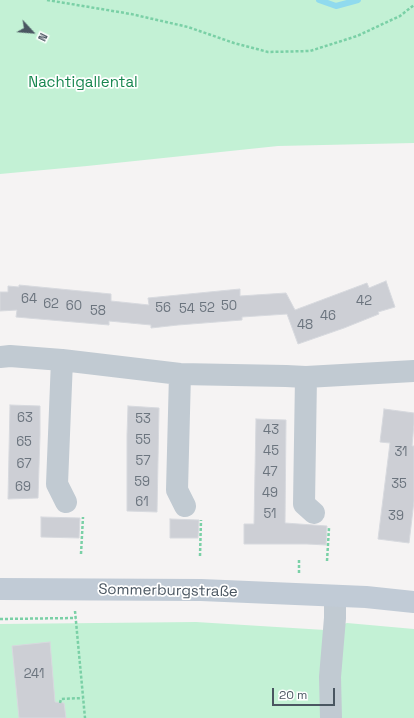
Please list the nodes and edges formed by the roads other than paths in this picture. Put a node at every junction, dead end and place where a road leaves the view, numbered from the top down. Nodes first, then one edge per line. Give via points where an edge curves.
1 (0, 357) edge
2 (62, 360) junction
3 (414, 371) edge
4 (180, 374) junction
5 (306, 378) junction
6 (66, 502) road end
7 (185, 506) road end
8 (314, 512) road end
9 (0, 589) edge
10 (335, 596) junction
11 (414, 602) edge
12 (331, 718) edge

1 - 2 street
2 - 4 street
2 - 6 street via 57,484
3 - 5 street
4 - 5 street
4 - 7 street via 178,490
5 - 8 street via 304,504
9 - 10 street, Sommerburgstraße via 201,590
10 - 11 street, Sommerburgstraße
10 - 12 street via 330,677

